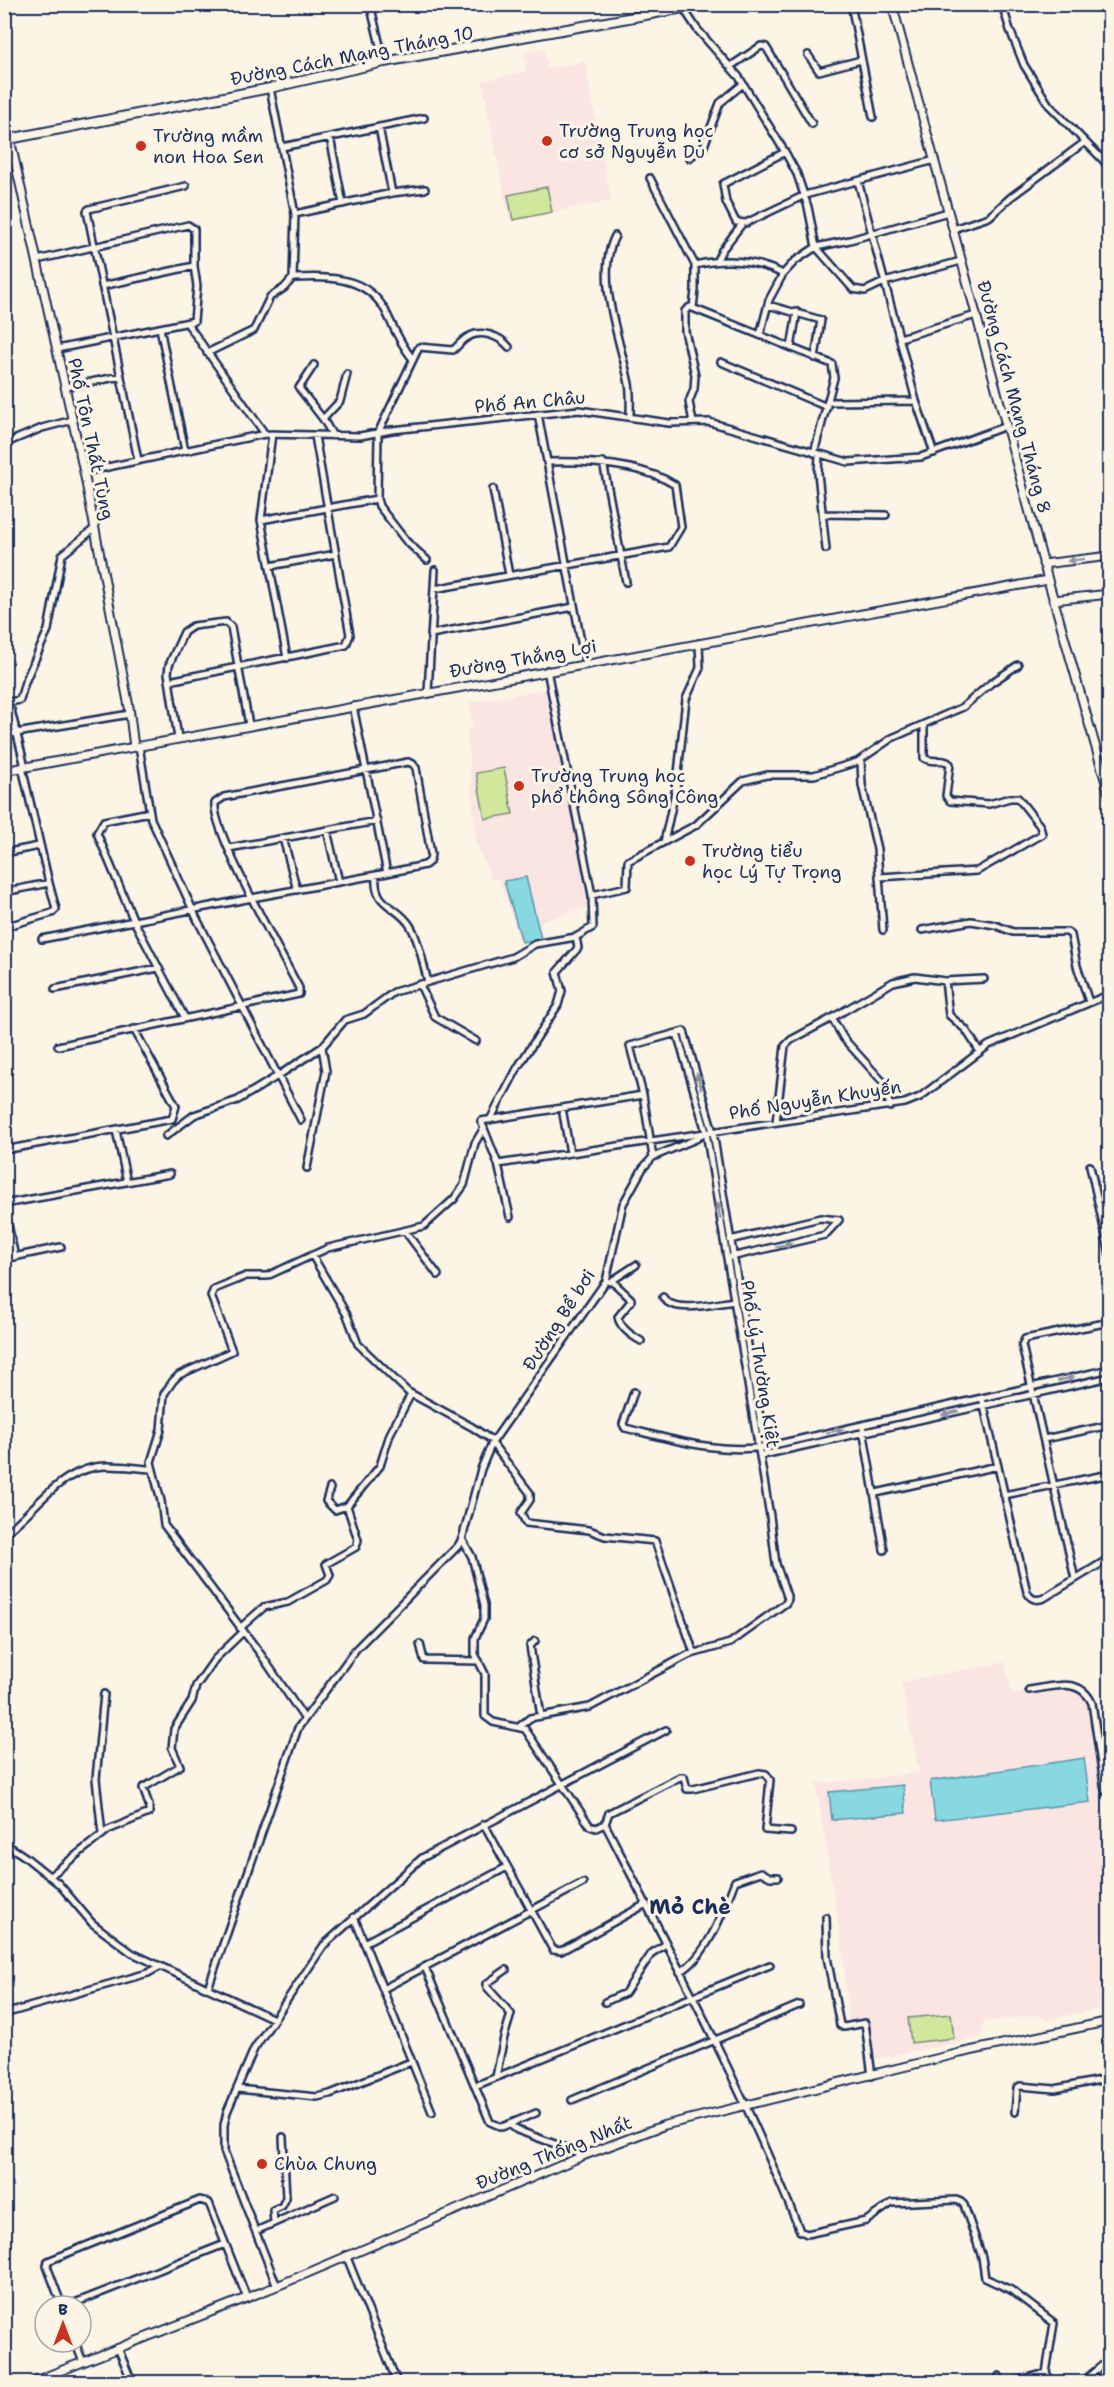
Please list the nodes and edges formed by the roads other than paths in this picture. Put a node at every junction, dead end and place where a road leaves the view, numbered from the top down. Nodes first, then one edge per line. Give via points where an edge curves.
1 (370, 4) edge
2 (665, 4) edge
3 (706, 4) edge
4 (851, 4) edge
5 (892, 4) edge
6 (1002, 4) edge
7 (1103, 4) edge
8 (684, 9) junction
9 (671, 12) junction
10 (1110, 13) edge
11 (1110, 36) edge
12 (1110, 50) edge
13 (808, 55) dead end
14 (861, 60) junction
15 (384, 62) junction
16 (731, 66) junction
17 (743, 84) junction
18 (270, 88) junction
19 (4, 112) edge
20 (873, 117) dead end
21 (424, 118) dead end
22 (812, 124) dead end
23 (379, 127) junction
24 (330, 137) junction
25 (7, 140) edge
26 (1085, 142) junction
27 (282, 147) junction
28 (785, 152) junction
29 (1110, 152) edge
30 (688, 158) dead end
31 (1102, 159) junction
32 (935, 160) junction
33 (1110, 169) edge
34 (650, 178) dead end
35 (858, 182) junction
36 (186, 186) dead end
37 (425, 189) dead end
38 (392, 193) junction
39 (804, 195) junction
40 (343, 204) junction
41 (948, 212) junction
42 (294, 214) junction
43 (742, 224) junction
44 (952, 229) junction
45 (872, 233) junction
46 (615, 236) dead end
47 (94, 247) junction
48 (816, 247) junction
49 (37, 260) junction
50 (717, 260) junction
51 (961, 261) junction
52 (695, 265) junction
53 (194, 266) junction
54 (783, 274) junction
55 (293, 278) junction
56 (884, 282) junction
57 (102, 286) junction
58 (768, 305) junction
59 (693, 308) junction
60 (797, 312) junction
61 (976, 315) junction
62 (187, 323) junction
63 (159, 328) junction
64 (759, 334) junction
65 (113, 338) junction
66 (900, 338) junction
67 (509, 347) dead end
68 (791, 348) junction
69 (57, 349) junction
70 (207, 353) junction
71 (412, 358) junction
72 (815, 358) junction
73 (721, 362) dead end
74 (314, 365) dead end
75 (347, 374) dead end
76 (121, 376) junction
77 (66, 387) junction
78 (916, 400) junction
79 (827, 404) junction
80 (538, 414) junction
81 (630, 417) junction
82 (323, 419) junction
83 (73, 420) junction
84 (693, 422) junction
85 (1006, 426) junction
86 (378, 433) junction
87 (265, 434) junction
88 (272, 434) junction
89 (315, 436) junction
90 (333, 436) junction
91 (4, 444) edge
92 (185, 451) junction
93 (934, 453) junction
94 (817, 454) junction
95 (138, 460) junction
96 (547, 462) junction
97 (603, 462) junction
98 (84, 472) junction
99 (493, 489) dead end
100 (377, 499) junction
101 (328, 508) junction
102 (824, 514) junction
103 (886, 514) dead end
104 (261, 520) junction
105 (95, 528) junction
106 (826, 549) dead end
107 (336, 554) junction
108 (621, 555) junction
109 (1110, 556) edge
110 (427, 560) dead end
111 (1043, 564) junction
112 (567, 565) junction
113 (270, 566) junction
114 (435, 570) dead end
115 (509, 575) junction
116 (1048, 580) junction
117 (626, 582) dead end
118 (434, 589) junction
119 (1110, 594) edge
120 (1053, 600) junction
121 (574, 607) junction
122 (431, 634) junction
123 (699, 642) junction
124 (287, 658) junction
125 (585, 663) junction
126 (1018, 665) dead end
127 (237, 668) junction
128 (547, 670) junction
129 (169, 681) junction
130 (428, 692) junction
131 (354, 706) junction
132 (130, 714) junction
133 (924, 724) junction
134 (249, 725) junction
135 (17, 734) junction
136 (4, 735) edge
137 (178, 738) junction
138 (136, 746) junction
139 (861, 761) junction
140 (23, 767) junction
141 (366, 769) junction
142 (4, 771) edge
143 (1110, 797) edge
144 (150, 812) junction
145 (377, 821) junction
146 (327, 830) junction
147 (284, 838) junction
148 (664, 842) junction
149 (39, 846) junction
150 (229, 848) junction
151 (4, 853) edge
152 (387, 873) junction
153 (376, 875) junction
154 (879, 877) junction
155 (339, 882) junction
156 (49, 883) junction
157 (297, 890) junction
158 (4, 892) edge
159 (592, 895) junction
160 (252, 898) junction
161 (193, 909) junction
162 (134, 921) junction
163 (4, 927) edge
164 (883, 930) dead end
165 (922, 930) dead end
166 (576, 937) junction
167 (42, 939) dead end
168 (158, 968) junction
169 (984, 979) dead end
170 (945, 981) junction
171 (428, 982) junction
172 (420, 985) junction
173 (55, 989) dead end
174 (1110, 994) edge
175 (1089, 1002) junction
176 (243, 1006) junction
177 (185, 1018) junction
178 (832, 1018) junction
179 (134, 1029) junction
180 (677, 1033) junction
181 (476, 1041) dead end
182 (58, 1046) dead end
183 (322, 1047) junction
184 (980, 1052) junction
185 (278, 1076) junction
186 (643, 1095) junction
187 (890, 1107) junction
188 (562, 1108) junction
189 (301, 1120) dead end
190 (490, 1120) junction
191 (776, 1122) junction
192 (484, 1128) junction
193 (116, 1130) junction
194 (705, 1132) junction
195 (713, 1132) junction
196 (166, 1136) dead end
197 (651, 1140) junction
198 (4, 1150) edge
199 (570, 1153) junction
200 (653, 1157) junction
201 (498, 1164) junction
202 (1090, 1166) dead end
203 (307, 1168) dead end
204 (170, 1174) dead end
205 (127, 1182) junction
206 (4, 1205) edge
207 (510, 1217) dead end
208 (405, 1231) junction
209 (731, 1240) junction
210 (724, 1241) junction
211 (61, 1248) dead end
212 (312, 1255) junction
213 (1110, 1255) edge
214 (15, 1257) junction
215 (727, 1257) junction
216 (734, 1257) junction
217 (4, 1259) edge
218 (636, 1265) dead end
219 (438, 1275) dead end
220 (609, 1281) junction
221 (663, 1297) dead end
222 (734, 1300) junction
223 (1110, 1322) edge
224 (641, 1341) dead end
225 (1110, 1369) edge
226 (1110, 1377) edge
227 (1032, 1387) junction
228 (634, 1392) dead end
229 (411, 1394) junction
230 (1034, 1394) junction
231 (982, 1398) junction
232 (984, 1405) junction
233 (862, 1425) junction
234 (1110, 1425) edge
235 (864, 1432) junction
236 (814, 1436) junction
237 (1044, 1439) junction
238 (493, 1442) junction
239 (815, 1443) junction
240 (765, 1446) junction
241 (758, 1448) junction
242 (766, 1454) junction
243 (759, 1455) junction
244 (998, 1466) junction
245 (151, 1469) junction
246 (1107, 1474) edge
247 (1055, 1485) junction
248 (330, 1488) dead end
249 (876, 1492) junction
250 (1110, 1493) edge
251 (1004, 1495) junction
252 (347, 1506) junction
253 (4, 1534) edge
254 (462, 1539) junction
255 (884, 1550) dead end
256 (1110, 1558) edge
257 (1075, 1579) junction
258 (241, 1630) junction
259 (535, 1641) dead end
260 (420, 1644) dead end
261 (694, 1653) junction
262 (478, 1660) junction
263 (1029, 1690) dead end
264 (104, 1694) dead end
265 (541, 1716) junction
266 (304, 1718) junction
267 (520, 1726) junction
268 (666, 1730) dead end
269 (559, 1780) junction
270 (1110, 1791) edge
271 (484, 1824) junction
272 (605, 1824) junction
273 (790, 1833) dead end
274 (102, 1834) junction
275 (4, 1843) edge
276 (507, 1867) junction
277 (50, 1876) junction
278 (778, 1877) dead end
279 (583, 1883) dead end
280 (646, 1904) junction
281 (530, 1910) junction
282 (354, 1917) junction
283 (826, 1917) dead end
284 (364, 1943) junction
285 (666, 1944) junction
286 (770, 1965) dead end
287 (159, 1967) junction
288 (425, 1967) junction
289 (506, 1970) dead end
290 (680, 1972) junction
291 (208, 1988) junction
292 (383, 1989) junction
293 (693, 1996) junction
294 (605, 2002) dead end
295 (799, 2005) dead end
296 (4, 2014) edge
297 (274, 2019) junction
298 (1110, 2021) edge
299 (715, 2042) junction
300 (411, 2062) junction
301 (872, 2076) junction
302 (496, 2077) junction
303 (1110, 2078) edge
304 (475, 2086) junction
305 (237, 2089) junction
306 (572, 2100) dead end
307 (745, 2105) junction
308 (432, 2112) dead end
309 (1015, 2112) dead end
310 (536, 2113) dead end
311 (509, 2124) junction
312 (283, 2138) dead end
313 (585, 2155) junction
314 (335, 2196) dead end
315 (274, 2223) junction
316 (256, 2231) junction
317 (225, 2244) junction
318 (346, 2255) junction
319 (278, 2286) junction
320 (58, 2294) edge
321 (93, 2296) edge
322 (247, 2298) junction
323 (118, 2348) junction
324 (80, 2354) edge
325 (1110, 2359) edge
326 (83, 2362) junction
327 (1046, 2373) junction
328 (32, 2382) edge
329 (132, 2382) edge
330 (397, 2382) edge
331 (1012, 2382) edge
332 (1052, 2382) edge
333 (1082, 2382) edge

1 - 15 street
2 - 9 street
3 - 8 main road, Đường Cách Mạng Tháng 10
4 - 14 street
5 - 32 street, Đường Cách Mạng Tháng 8
6 - 26 street via 1029,74 1056,114
7 - 10 street
8 - 9 main road, Đường Cách Mạng Tháng 10
8 - 16 street
9 - 15 main road, Đường Cách Mạng Tháng 10
11 - 12 street via 1106,44
13 - 14 street via 819,71
14 - 20 street
15 - 18 main road, Đường Cách Mạng Tháng 10
16 - 17 street
16 - 22 street via 766,46
17 - 28 street
17 - 30 street via 724,97 704,146
18 - 25 main road, Đường Cách Mạng Tháng 10
18 - 27 street
19 - 25 street, Phố Tôn Thất Tùng
21 - 23 street
23 - 24 street
23 - 38 street
24 - 27 street
24 - 40 street
25 - 49 street, Phố Tôn Thất Tùng
26 - 31 street
26 - 44 street via 988,217
27 - 42 street
28 - 39 street
28 - 43 street via 723,184 734,219
29 - 31 street
31 - 33 street
32 - 35 street
32 - 41 street, Đường Cách Mạng Tháng 8
34 - 52 street
35 - 39 street
35 - 45 street
36 - 47 street via 89,209
37 - 38 street
38 - 40 street
39 - 43 street
39 - 48 street
40 - 42 street
41 - 44 street, Đường Cách Mạng Tháng 8
41 - 45 street
42 - 55 street
43 - 50 street
44 - 51 street, Đường Cách Mạng Tháng 8
45 - 48 street
45 - 56 street
46 - 81 street via 607,272 629,384
47 - 49 street
47 - 53 street via 190,225 194,229
47 - 57 street
48 - 54 street
48 - 56 street via 853,289 865,291
49 - 69 street, Phố Tôn Thất Tùng
50 - 52 street
50 - 54 street via 756,263
51 - 56 street
51 - 61 street, Đường Cách Mạng Tháng 8
52 - 59 street
53 - 57 street
53 - 62 street via 194,321
54 - 58 street
55 - 70 street via 270,297 254,330
55 - 71 street via 348,279 364,288 377,298 399,342
56 - 66 street
57 - 65 street
58 - 60 street
58 - 64 street
59 - 64 street
59 - 84 street via 685,311 695,375 689,402
60 - 68 street
60 - 72 street via 823,321
61 - 66 street
61 - 85 street, Đường Cách Mạng Tháng 8
62 - 63 street
62 - 70 street
63 - 65 street
63 - 92 street
64 - 68 street
65 - 69 street
65 - 76 street
66 - 78 street
67 - 71 street via 497,338 480,334 466,338 453,350 419,347
68 - 72 street
69 - 77 street, Phố Tôn Thất Tùng
70 - 87 street
71 - 86 street
72 - 79 street via 834,367
73 - 79 street
74 - 82 street via 299,388
75 - 82 street via 340,401
76 - 77 street
76 - 95 street
77 - 83 street, Phố Tôn Thất Tùng
78 - 79 street
78 - 93 street
79 - 94 street
80 - 81 street, Phố An Châu via 589,410
80 - 86 street, Phố An Châu
80 - 96 street
81 - 84 street, Phố An Châu
82 - 90 street
83 - 91 street
83 - 98 street, Phố Tôn Thất Tùng
84 - 94 street, Phố An Châu via 716,424
85 - 93 street, Phố An Châu
85 - 111 street, Đường Cách Mạng Tháng 8
86 - 90 street, Phố An Châu
86 - 100 street
87 - 88 street, Phố An Châu
87 - 92 street, Phố An Châu
88 - 89 street, Phố An Châu
88 - 104 street
89 - 90 street, Phố An Châu
89 - 101 street
92 - 95 street, Phố An Châu
93 - 94 street, Phố An Châu via 912,459 858,462
94 - 102 street
95 - 98 street, Phố An Châu
96 - 97 street
96 - 112 street
97 - 108 street
97 - 108 street via 664,478 675,485 681,527 669,547
98 - 105 street, Phố Tôn Thất Tùng
99 - 115 street
100 - 101 street
100 - 110 street via 401,535
101 - 104 street
101 - 107 street
102 - 103 street
102 - 106 street
104 - 113 street
105 - 132 street, Phố Tôn Thất Tùng
105 - 135 street via 62,555 48,630 20,700 9,702
107 - 113 street
107 - 124 street via 348,642
108 - 112 street
108 - 117 street
109 -> 111 street
111 - 116 street, Đường Cách Mạng Tháng 8
112 - 115 street
112 - 121 street
113 - 124 street
114 - 118 street
115 - 118 street
116 - 120 street, Đường Cách Mạng Tháng 8
116 - 123 street, Đường Thắng Lợi
118 - 122 street
119 - 120 street
120 - 143 street, Đường Cách Mạng Tháng 8
121 - 122 street
121 - 125 street
122 - 130 street
123 - 125 street, Đường Thắng Lợi
123 - 148 street via 700,668 686,699 677,783
124 - 127 street
125 - 128 street, Đường Thắng Lợi
126 - 133 street via 963,707
127 - 129 street
127 - 129 street via 229,623 193,626 180,636 169,665
127 - 134 street
128 - 130 street, Đường Thắng Lợi
128 - 159 street
129 - 137 street
130 - 131 street, Đường Thắng Lợi
131 - 134 street, Đường Thắng Lợi
131 - 141 street
132 - 135 street
132 - 138 street, Phố Tôn Thất Tùng
133 - 139 street via 892,738
133 - 154 street via 924,759 950,764 946,796 950,801 983,804 1018,798 1042,834 976,871
134 - 137 street, Đường Thắng Lợi
135 - 136 street
135 - 140 street
137 - 138 street, Đường Thắng Lợi
138 - 140 street, Đường Thắng Lợi
138 - 144 street
139 - 148 street via 814,775 767,775 742,781 703,820
139 - 154 street
140 - 142 street, Đường Thắng Lợi
140 - 149 street
141 - 145 street
141 - 150 street via 218,800 215,814
141 - 152 street via 408,762 417,768 430,861
144 - 161 street
144 - 162 street via 104,821 97,833
145 - 146 street
145 - 152 street
146 - 147 street
146 - 155 street
147 - 150 street
147 - 157 street
148 - 159 street via 628,861 627,886
149 - 151 street
149 - 156 street
150 - 160 street
152 - 153 street
153 - 155 street
153 - 171 street via 379,897 411,926
154 - 164 street
155 - 157 street
156 - 158 street
156 - 163 street via 55,911
157 - 160 street
159 - 166 street via 593,927
160 - 161 street
160 - 176 street via 298,994
161 - 162 street
161 - 176 street
162 - 167 street
162 - 168 street
165 - 175 street via 971,921 1013,932 1066,932 1071,935
166 - 171 street via 535,944 513,957
166 - 190 street via 578,948 557,972 562,991 558,1005
168 - 173 street
168 - 177 street
169 - 170 street
170 - 178 street via 915,977 893,982
170 - 184 street via 949,1015 966,1030
171 - 172 street
172 - 181 street via 435,1017
172 - 183 street via 394,992 364,1014 345,1020
174 - 175 street, Phố Nguyễn Khuyến
175 - 184 street, Phố Nguyễn Khuyến
176 - 177 street
176 - 185 street
177 - 179 street
178 - 187 street via 844,1039 884,1083
178 - 191 street via 787,1043
179 - 182 street
179 - 193 street via 176,1106 172,1119
180 - 186 street via 630,1046
180 - 194 street, Phố Lý Thường Kiệt
195 -> 180 street, Phố Lý Thường Kiệt via 684,1031
183 - 185 street
183 - 203 street via 326,1071
184 - 187 street, Phố Nguyễn Khuyến via 920,1096
185 - 189 street
185 - 196 street via 238,1100 194,1115
186 - 188 street
186 - 197 street
187 - 191 street, Phố Nguyễn Khuyến
188 - 190 street
188 - 199 street
190 - 192 street via 481,1121
191 - 195 street, Phố Nguyễn Khuyến
192 - 201 street
192 - 208 street via 475,1143 460,1192 428,1223
193 - 198 street
193 - 205 street
194 - 195 street, Phố Nguyễn Khuyến
194 - 197 street, Phố Nguyễn Khuyến
194 - 200 street
210 -> 194 street, Phố Lý Thường Kiệt
195 - 209 street, Phố Lý Thường Kiệt
197 - 199 street, Phố Nguyễn Khuyến
197 - 200 street
199 - 201 street, Phố Nguyễn Khuyến
200 - 220 street, Đường Bể bơi via 623,1204
201 - 207 street
202 - 213 street
204 - 205 street
205 - 206 street
206 - 214 street
208 - 212 street via 337,1245
208 - 219 street
209 - 210 street
209 - 216 street, Phố Lý Thường Kiệt
216 -> 209 street via 825,1235 839,1220 820,1218
210 - 215 street, Phố Lý Thường Kiệt
211 - 214 street
212 - 229 street via 347,1315 358,1344
212 - 245 street via 267,1276 246,1276 211,1292 232,1349 179,1375 167,1388
214 - 217 street
215 - 216 street
215 - 222 street, Phố Lý Thường Kiệt
216 - 240 street, Phố Lý Thường Kiệt
218 - 220 street
220 - 224 street via 629,1297 631,1302 619,1321 631,1336
220 - 238 street, Đường Bể bơi
221 - 222 street via 669,1304 690,1307
222 - 241 street, Phố Lý Thường Kiệt
223 - 227 street via 1025,1339 1022,1345
227 -> 225 street
226 - 230 street
227 - 230 street
227 - 231 street
228 - 241 street via 622,1424 625,1428 723,1448
229 - 238 street
229 - 252 street via 390,1434 380,1466
230 - 232 street
230 - 237 street
231 - 232 street
231 - 233 street
232 -> 235 street
232 - 244 street
233 - 235 street
236 -> 233 street
234 - 237 street
235 - 239 street
235 - 249 street
236 - 239 street
236 - 240 street
237 - 247 street
238 - 254 street, Đường Bể bơi via 481,1469
238 - 261 street via 530,1493 521,1513 525,1523 655,1540
239 - 242 street
240 - 241 street
240 - 242 street, Phố Lý Thường Kiệt
241 - 243 street, Phố Lý Thường Kiệt
242 - 243 street
243 - 261 street, Phố Lý Thường Kiệt via 776,1564 788,1599 730,1643
244 - 249 street
244 - 251 street
245 - 253 street via 105,1466 83,1471 51,1489
245 - 258 street via 164,1525
246 - 247 street
246 - 250 street
247 - 251 street
247 - 257 street
248 - 252 street via 326,1501 335,1510
249 - 255 street
251 - 257 street via 1029,1597 1044,1598
252 - 258 street via 357,1544 353,1550 326,1564 330,1575 327,1580 288,1602 264,1607
254 - 262 street via 484,1605 484,1618 475,1638
254 - 266 street via 356,1649
256 - 257 street
258 - 266 street
258 - 274 street via 196,1686 192,1701 174,1729 172,1748 180,1766 143,1788 149,1813
259 - 265 street via 531,1646
260 - 262 street via 424,1660
261 - 265 street via 590,1707
262 - 267 street via 485,1674 485,1716 493,1722
263 - 270 street via 1070,1685 1088,1694 1105,1791
264 - 274 street via 96,1779
265 - 267 street via 527,1719
266 - 291 street via 293,1738
267 - 269 street via 529,1733
268 - 269 street
269 - 271 street
269 - 272 street via 590,1826
271 - 276 street
271 - 282 street via 422,1858
272 - 273 street via 609,1813 680,1777 686,1780 687,1788 693,1789 759,1773 770,1780 765,1830
272 - 280 street
274 - 277 street
275 - 277 street
276 - 281 street
276 - 284 street
277 - 287 street via 92,1923 132,1953
278 - 290 street via 761,1872 735,1881 716,1926 695,1960
279 - 281 street
280 - 281 street via 561,1951 552,1950
280 - 285 street
281 - 288 street
282 - 284 street
282 - 297 street via 324,1945
283 - 301 street via 827,1957 840,2025 865,2023
284 - 292 street
285 - 290 street
285 - 294 street via 654,1950 625,1993
286 - 293 street
287 - 291 street
287 - 296 street
288 - 292 street
288 - 304 street
289 - 302 street via 486,1984 511,2014
290 - 293 street
291 - 297 street
292 - 300 street
293 - 299 street
293 - 302 street
295 - 299 street
297 - 305 street via 251,2056
298 - 301 street, Đường Thống Nhất
299 - 306 street
299 - 307 street
300 - 305 street via 317,2097
300 - 308 street
301 - 307 street, Đường Thống Nhất
302 - 304 street
303 - 309 street via 1055,2089 1020,2086
304 - 311 street via 489,2122 502,2127
305 - 316 street via 224,2125 224,2151
307 - 313 street, Đường Thống Nhất via 665,2125
307 - 327 street via 804,2234 866,2221 892,2203 961,2202 980,2250 985,2278 1011,2290 1054,2323
310 - 311 street
311 - 313 street
312 - 315 street via 286,2198 282,2206 273,2210
313 - 318 street, Đường Thống Nhất
314 - 315 street
315 - 316 street
316 - 319 street
317 - 320 street via 209,2203 200,2200 48,2261
317 - 321 street
317 - 322 street
318 - 319 street, Đường Thống Nhất
318 - 330 street
319 - 322 street, Đường Thống Nhất
322 - 323 street, Đường Thống Nhất
323 - 326 street, Đường Thống Nhất
323 - 329 street
324 - 326 street
325 - 333 street
326 - 328 street, Đường Thống Nhất
327 - 331 street
327 - 332 street

